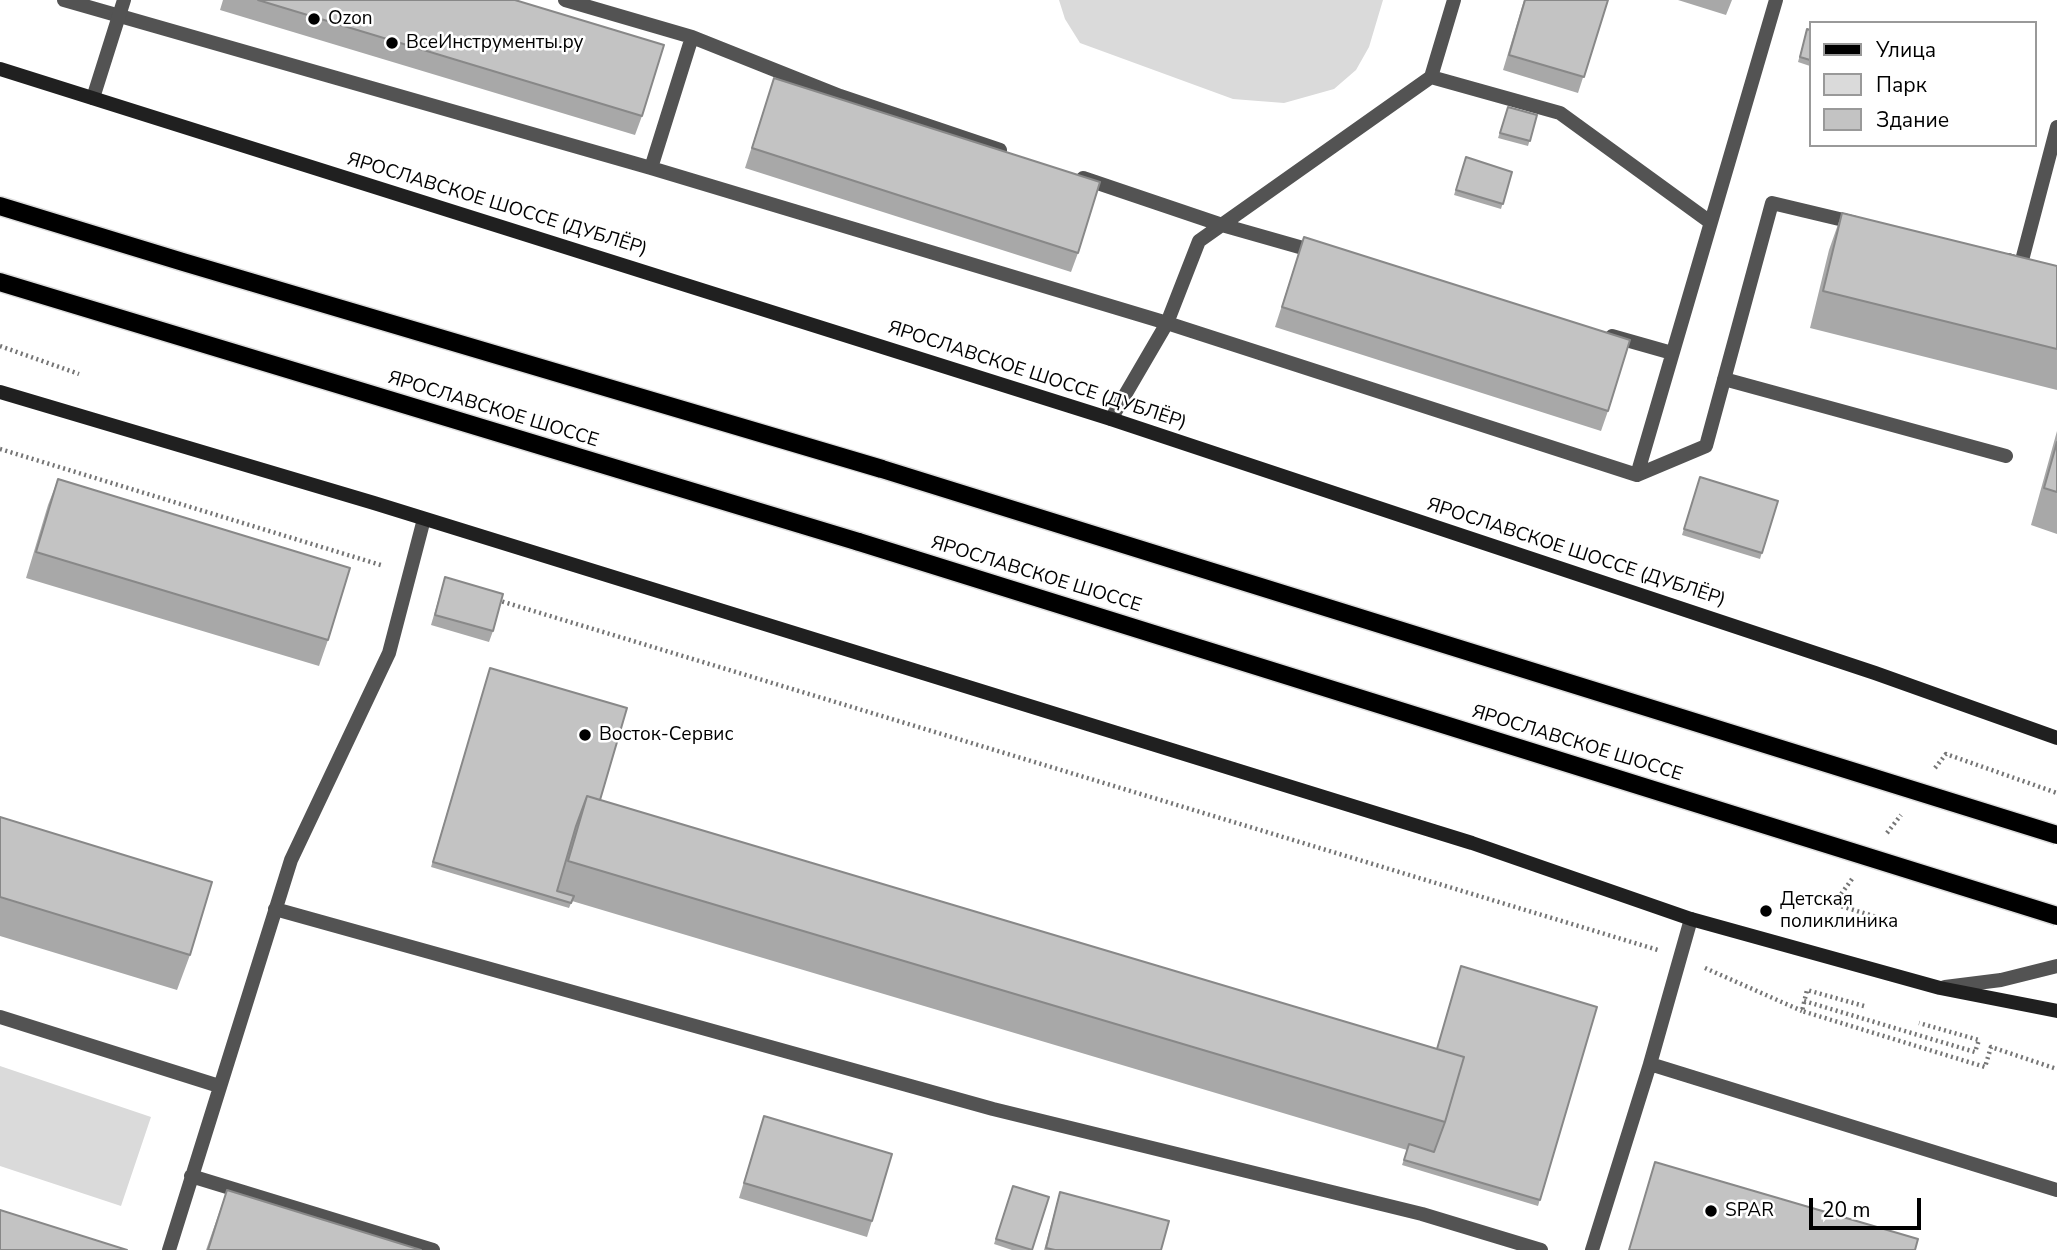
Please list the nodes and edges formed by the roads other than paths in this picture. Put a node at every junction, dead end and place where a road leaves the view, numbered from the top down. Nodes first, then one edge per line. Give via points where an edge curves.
1 (64, 0) edge
2 (124, 0) edge
3 (1454, 0) edge
4 (1776, 0) edge
5 (569, 1) edge
6 (119, 17) junction
7 (692, 37) junction
8 (0, 69) edge
9 (1431, 77) junction
10 (93, 98) junction
11 (2057, 127) edge
12 (1011, 154) edge
13 (651, 168) junction
14 (1064, 172) edge
15 (0, 205) edge
16 (1710, 222) junction
17 (1222, 225) junction
18 (1864, 225) edge
19 (1328, 256) edge
20 (1995, 257) edge
21 (0, 282) edge
22 (1167, 323) junction
23 (1592, 331) edge
24 (1672, 354) junction
25 (1724, 379) junction
26 (0, 392) edge
27 (1111, 419) junction
28 (2006, 456) dead end
29 (1637, 475) junction
30 (424, 519) junction
31 (2057, 738) edge
32 (2057, 835) edge
33 (275, 909) junction
34 (2057, 916) edge
35 (1691, 919) junction
36 (2057, 965) edge
37 (1940, 988) junction
38 (2057, 1011) edge
39 (0, 1017) edge
40 (1650, 1064) junction
41 (219, 1086) junction
42 (191, 1176) junction
43 (2057, 1190) edge
44 (169, 1250) edge
45 (433, 1250) edge
46 (1541, 1250) edge
47 (1592, 1250) edge

1 - 6 street
2 - 6 street
3 - 9 street
4 - 16 street
5 - 7 street
6 - 10 street
6 - 13 street
7 - 12 street via 840,96
7 - 13 street
8 - 10 street, ЯРОСЛАВСКОЕ ШОССЕ (ДУБЛЁР)
9 - 16 street via 1560,113
9 - 17 street
10 - 27 street, ЯРОСЛАВСКОЕ ШОССЕ (ДУБЛЁР)
11 - 20 street via 2021,264
13 - 22 street
14 - 17 street
15 - 32 main road, bridge via 882,469
16 - 24 street
17 - 19 street
17 - 22 street via 1199,241
18 - 25 street via 1772,203
21 - 34 main road, ЯРОСЛАВСКОЕ ШОССЕ, bridge via 859,542
22 - 27 street
22 - 29 street
23 - 24 street
24 - 29 street
25 - 28 street
25 - 29 street via 1706,446
26 - 30 street
27 - 31 street, ЯРОСЛАВСКОЕ ШОССЕ (ДУБЛЁР)
30 - 33 street via 389,653 290,860
30 - 35 street via 1472,843
33 - 41 street
33 - 46 street via 993,1109 1422,1214
35 - 37 street
35 - 40 street
36 - 37 street via 2001,980
37 - 38 street
39 - 41 street
40 - 43 street
40 - 47 street
41 - 42 street
42 - 44 street
42 - 45 street

